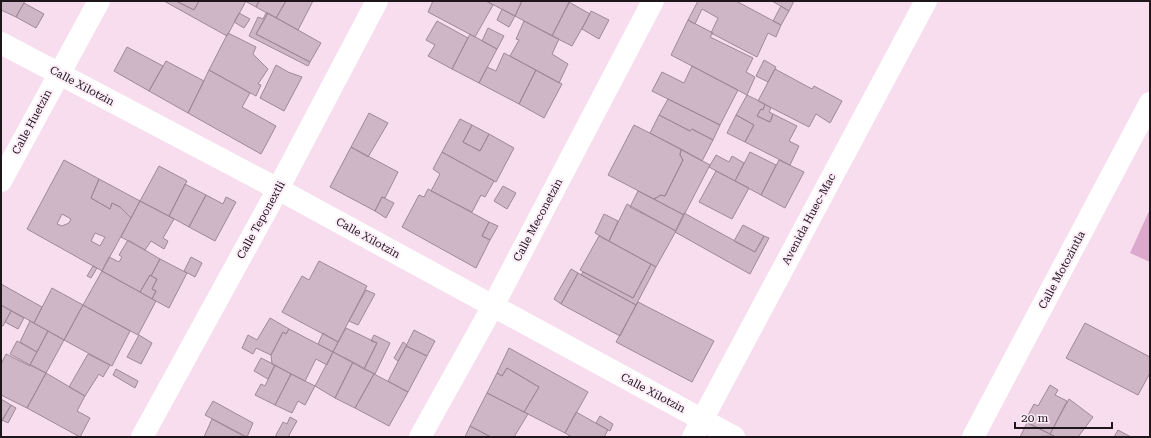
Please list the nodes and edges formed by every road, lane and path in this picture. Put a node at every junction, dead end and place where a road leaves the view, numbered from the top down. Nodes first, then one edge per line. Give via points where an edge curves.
1 (98, 1) edge
2 (377, 1) edge
3 (652, 1) edge
4 (926, 1) edge
5 (1, 42) edge
6 (58, 73) junction
7 (1150, 103) edge
8 (1, 181) edge
9 (278, 189) junction
10 (492, 306) junction
11 (697, 428) edge
12 (142, 437) edge
13 (420, 437) edge
14 (734, 437) edge
15 (973, 437) edge

1 - 6 street, Calle Huetzin
2 - 9 street, Calle Teponextli
3 - 10 street, Calle Meconetzin
4 - 11 street, Avenida Huec-Mac
5 - 6 street, Calle Xilotzin
6 - 8 street, Calle Huetzin
6 - 9 street, Calle Xilotzin
7 - 15 street, Calle Motozintla
9 - 10 street, Calle Xilotzin
9 - 12 street, Calle Teponextli
10 - 11 street, Calle Xilotzin
10 - 13 street, Calle Meconetzin
11 - 14 street, Calle Xilotzin

